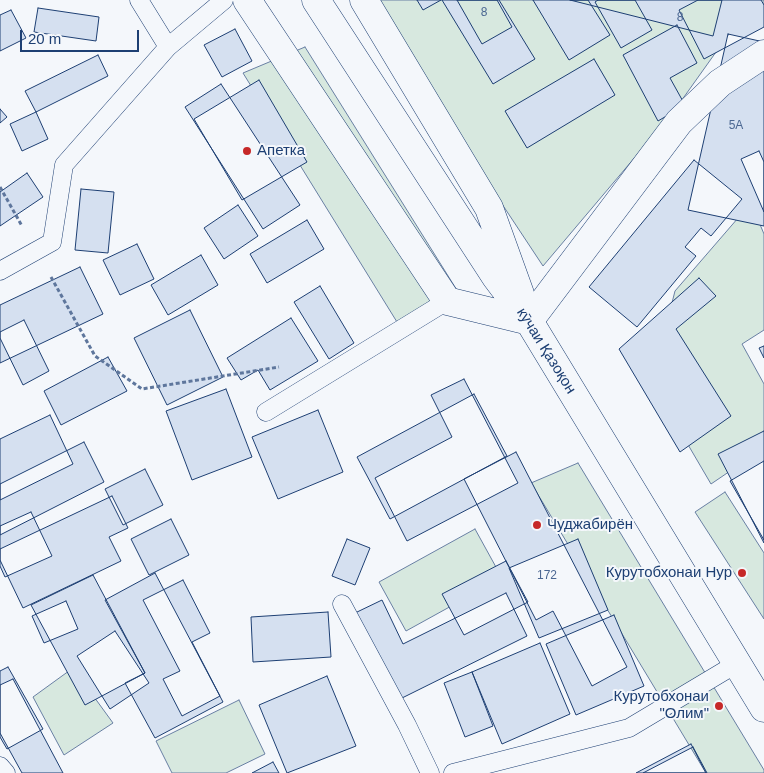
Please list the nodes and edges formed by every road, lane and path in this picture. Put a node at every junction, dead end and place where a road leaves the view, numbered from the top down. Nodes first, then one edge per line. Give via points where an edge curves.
1 (138, 0) edge
2 (224, 0) edge
3 (247, 0) edge
4 (316, 0) edge
5 (364, 0) edge
6 (168, 47) junction
7 (764, 54) edge
8 (0, 187) edge
9 (24, 229) dead end
10 (0, 271) edge
11 (48, 271) dead end
12 (447, 300) junction
13 (529, 321) junction
14 (288, 366) dead end
15 (266, 412) dead end
16 (342, 604) dead end
17 (736, 664) junction
18 (764, 708) edge
19 (0, 766) edge
20 (6, 773) edge
21 (430, 773) edge
22 (453, 773) edge

1 - 6 lane
2 - 6 lane
3 - 12 street
4 - 13 street, кӯчаи Қазоқон via 496,277
5 - 13 street via 489,208
6 - 10 lane via 64,165 52,242
7 - 13 street via 720,83 679,122
8 - 9 path
11 - 14 path via 95,356 142,388
12 - 13 street
12 - 15 lane
13 - 17 street, кӯчаи Қазоқон
16 - 21 lane
17 - 18 street, кӯчаи Қазоқон
17 - 22 lane via 629,728
19 - 20 lane

